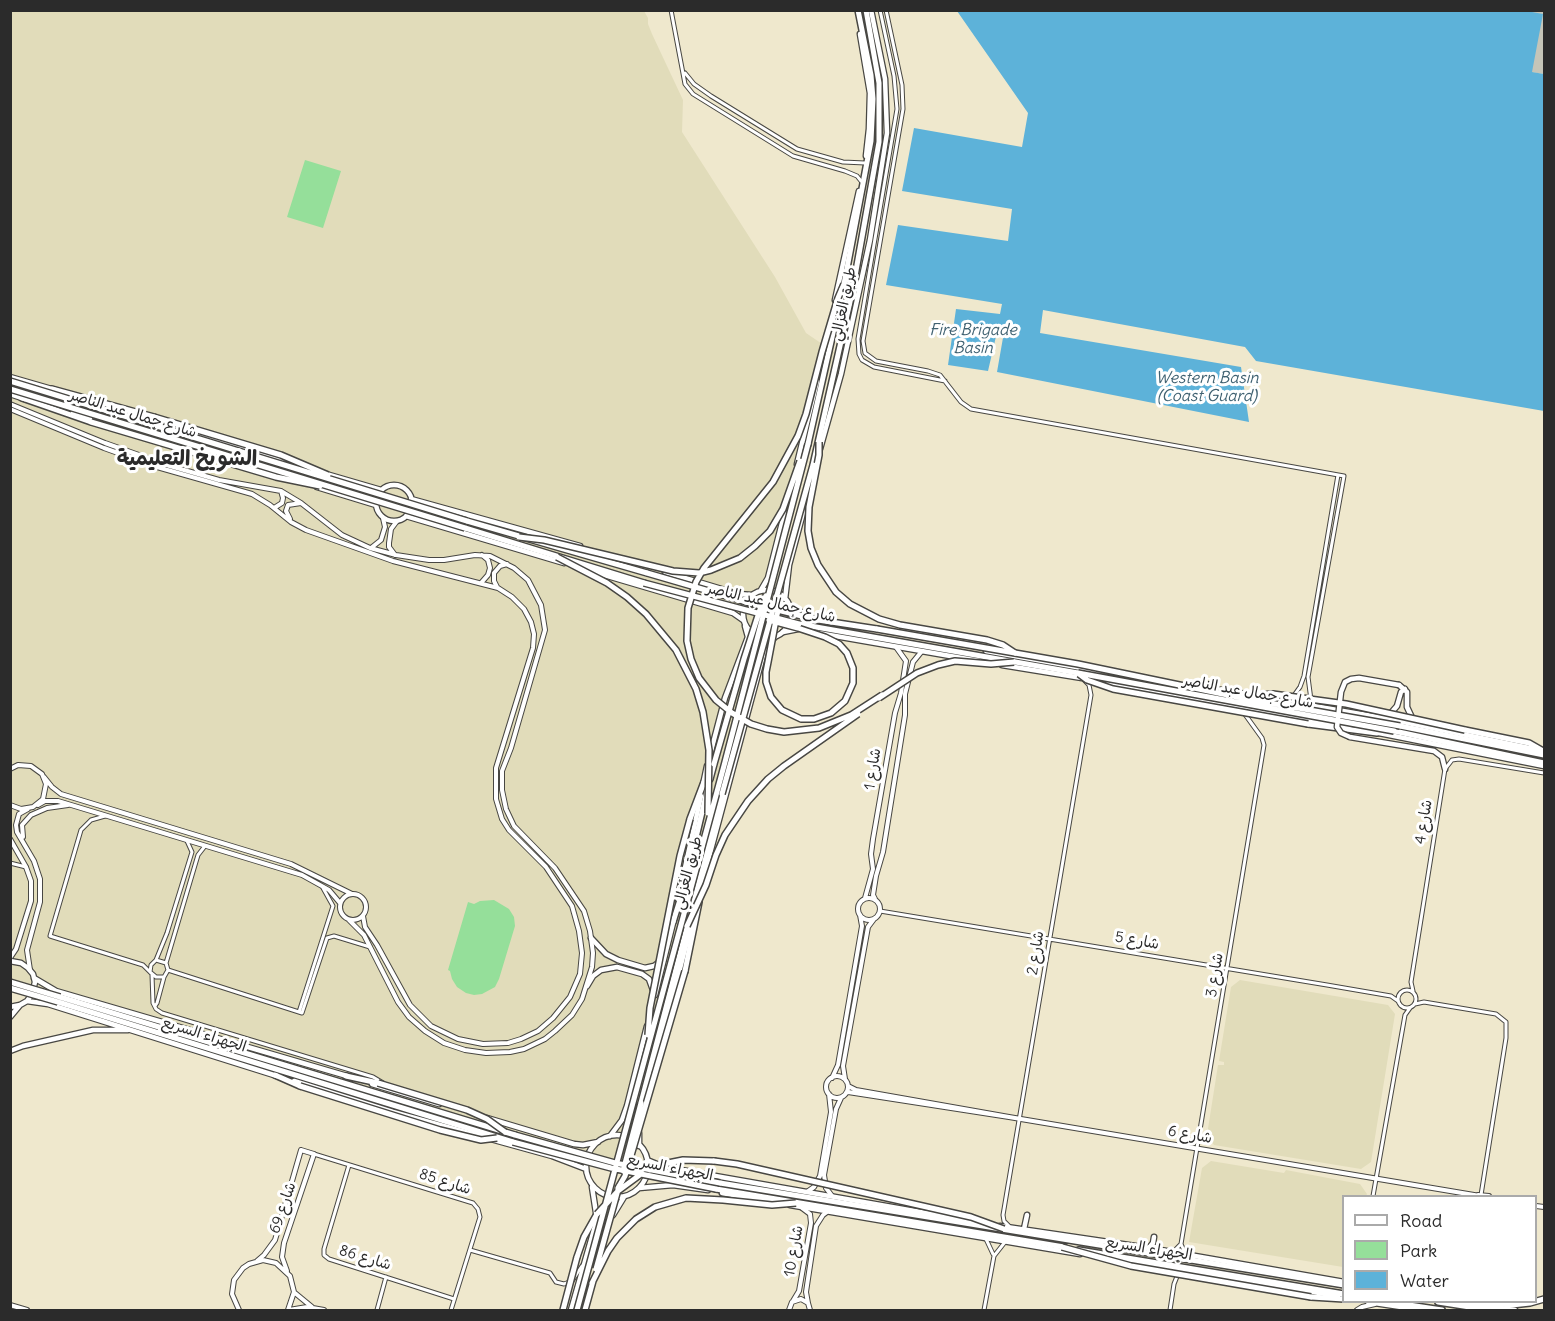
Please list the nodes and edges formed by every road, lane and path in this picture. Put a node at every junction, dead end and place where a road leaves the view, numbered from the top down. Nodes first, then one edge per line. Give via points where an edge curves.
1 (670, 10) edge
2 (857, 10) edge
3 (866, 10) edge
4 (871, 10) edge
5 (880, 10) edge
6 (886, 10) edge
7 (684, 72) junction
8 (902, 85) junction
9 (896, 86) junction
10 (724, 105) junction
11 (720, 112) junction
12 (788, 143) junction
13 (784, 150) junction
14 (865, 163) junction
15 (861, 181) junction
16 (844, 284) junction
17 (10, 377) edge
18 (10, 381) edge
19 (947, 382) junction
20 (10, 389) edge
21 (52, 389) junction
22 (10, 394) edge
23 (22, 398) junction
24 (10, 404) edge
25 (10, 409) edge
26 (43, 418) junction
27 (55, 423) junction
28 (819, 442) junction
29 (808, 444) junction
30 (1338, 475) junction
31 (343, 486) junction
32 (381, 490) junction
33 (281, 491) junction
34 (411, 499) junction
35 (301, 503) junction
36 (376, 505) junction
37 (274, 508) junction
38 (406, 516) junction
39 (383, 518) junction
40 (397, 521) junction
41 (291, 522) junction
42 (519, 537) junction
43 (370, 548) junction
44 (396, 555) junction
45 (482, 555) junction
46 (557, 557) junction
47 (507, 563) junction
48 (480, 583) junction
49 (498, 588) junction
50 (761, 590) junction
51 (769, 592) junction
52 (752, 595) junction
53 (777, 596) junction
54 (785, 599) junction
55 (789, 605) junction
56 (764, 616) junction
57 (744, 623) junction
58 (783, 632) junction
59 (776, 636) junction
60 (896, 647) junction
61 (922, 651) junction
62 (1015, 653) junction
63 (906, 662) junction
64 (913, 662) junction
65 (1014, 662) junction
66 (1079, 675) junction
67 (1106, 682) junction
68 (1405, 689) junction
69 (882, 695) junction
70 (1092, 695) junction
71 (1247, 699) junction
72 (1290, 701) junction
73 (1399, 702) junction
74 (1407, 704) junction
75 (1236, 706) junction
76 (1312, 706) junction
77 (1251, 708) junction
78 (895, 713) junction
79 (905, 715) junction
80 (1246, 715) junction
81 (1383, 718) junction
82 (1416, 725) junction
83 (1377, 732) junction
84 (1418, 740) junction
85 (1398, 745) junction
86 (1544, 752) edge
87 (1544, 765) edge
88 (10, 769) edge
89 (1444, 769) junction
90 (1545, 772) edge
91 (44, 777) junction
92 (704, 782) junction
93 (10, 805) edge
94 (38, 805) junction
95 (72, 806) junction
96 (110, 808) junction
97 (28, 809) junction
98 (106, 816) junction
99 (708, 823) junction
100 (186, 840) junction
101 (11, 842) edge
102 (206, 846) junction
103 (872, 850) junction
104 (29, 851) junction
105 (883, 852) junction
106 (189, 862) junction
107 (10, 863) edge
108 (195, 864) junction
109 (291, 864) junction
110 (26, 867) junction
111 (304, 869) junction
112 (706, 869) junction
113 (289, 871) junction
114 (302, 875) junction
115 (320, 884) junction
116 (570, 888) junction
117 (562, 890) junction
118 (352, 894) junction
119 (865, 898) junction
120 (875, 899) junction
121 (340, 903) junction
122 (29, 906) junction
123 (39, 909) junction
124 (584, 911) junction
125 (880, 911) junction
126 (574, 914) junction
127 (860, 915) junction
128 (363, 916) junction
129 (874, 919) junction
130 (349, 920) junction
131 (673, 922) junction
132 (687, 926) junction
133 (591, 938) junction
134 (1050, 938) junction
135 (370, 947) junction
136 (667, 951) junction
137 (10, 960) edge
138 (155, 961) junction
139 (166, 963) junction
140 (143, 964) junction
141 (1228, 968) junction
142 (168, 970) junction
143 (30, 971) junction
144 (151, 973) junction
145 (164, 977) junction
146 (34, 978) junction
147 (10, 982) edge
148 (1411, 982) junction
149 (587, 986) junction
150 (10, 988) edge
151 (1406, 989) junction
152 (1413, 991) junction
153 (1399, 993) junction
154 (1391, 996) junction
155 (1416, 997) junction
156 (654, 999) junction
157 (27, 1001) junction
158 (1398, 1001) junction
159 (1424, 1002) junction
160 (1415, 1004) junction
161 (20, 1005) junction
162 (154, 1006) junction
163 (10, 1007) edge
164 (1402, 1007) junction
165 (1410, 1008) junction
166 (300, 1013) junction
167 (557, 1014) junction
168 (1405, 1015) junction
169 (10, 1017) edge
170 (564, 1022) junction
171 (133, 1030) junction
172 (648, 1043) junction
173 (486, 1044) junction
174 (10, 1051) edge
175 (485, 1053) junction
176 (275, 1075) junction
177 (346, 1076) junction
178 (832, 1078) junction
179 (844, 1079) junction
180 (848, 1086) junction
181 (396, 1092) junction
182 (848, 1092) junction
183 (829, 1094) junction
184 (841, 1098) junction
185 (1009, 1117) junction
186 (1020, 1119) junction
187 (505, 1132) junction
188 (609, 1136) junction
189 (497, 1138) junction
190 (598, 1142) junction
191 (639, 1146) junction
192 (1198, 1149) junction
193 (301, 1150) joint
194 (314, 1154) junction
195 (647, 1160) junction
196 (349, 1165) junction
197 (586, 1169) junction
198 (1376, 1178) junction
199 (592, 1184) junction
200 (618, 1188) junction
201 (639, 1188) junction
202 (807, 1192) junction
203 (1373, 1195) edge
204 (1475, 1195) edge
205 (1481, 1195) edge
206 (624, 1196) junction
207 (833, 1197) junction
208 (796, 1203) junction
209 (801, 1208) junction
210 (827, 1212) junction
211 (1003, 1215) junction
212 (1027, 1215) dead end
213 (991, 1224) junction
214 (1011, 1227) junction
215 (1004, 1229) junction
216 (1024, 1229) junction
217 (1154, 1237) dead end
218 (986, 1239) junction
219 (275, 1240) junction
220 (1005, 1242) junction
221 (284, 1243) junction
222 (1181, 1244) junction
223 (1062, 1247) junction
224 (1149, 1248) junction
225 (470, 1250) junction
226 (1172, 1252) junction
227 (1186, 1255) junction
228 (994, 1256) junction
229 (256, 1261) junction
230 (584, 1262) junction
231 (1176, 1270) junction
232 (287, 1271) junction
233 (386, 1277) junction
234 (592, 1283) junction
235 (1342, 1284) edge
236 (1342, 1284) edge
237 (294, 1292) junction
238 (1342, 1297) edge
239 (1342, 1297) edge
240 (1342, 1297) edge
241 (454, 1299) junction
242 (793, 1301) junction
243 (808, 1303) junction
244 (1378, 1303) joint
245 (1395, 1303) edge
246 (1444, 1303) edge
247 (1464, 1303) edge
248 (1485, 1303) edge
249 (1533, 1303) edge
250 (13, 1306) edge
251 (313, 1307) junction
252 (10, 1311) edge
253 (27, 1311) edge
254 (239, 1311) edge
255 (288, 1311) edge
256 (324, 1311) edge
257 (377, 1311) edge
258 (451, 1311) edge
259 (563, 1311) edge
260 (571, 1311) edge
261 (577, 1311) edge
262 (586, 1311) edge
263 (789, 1311) edge
264 (810, 1311) edge
265 (984, 1311) edge
266 (1170, 1311) edge
267 (1357, 1311) edge
268 (1421, 1311) edge
269 (1442, 1311) edge
270 (1489, 1311) edge
271 (1515, 1311) edge

1 - 7 street
2 - 14 main road, طريق الغزالي via 870,93
2 - 16 highway via 871,75 873,113
3 - 28 highway via 879,83 879,142 852,293
4 - 54 main road, طريق الغزالي via 887,93 884,161 847,347 789,565
5 - 9 street
6 - 8 street
7 - 10 street via 698,88
7 - 11 street via 689,90
8 - 9 street
8 - 19 street via 902,116 863,348 876,362 928,371
9 - 19 street via 897,115 858,339 859,354 866,364
10 - 11 street
10 - 12 street
11 - 13 street
12 - 13 street
12 - 14 street via 814,155
13 - 15 street via 802,160 851,173
14 - 15 main road, طريق الغزالي
15 - 50 main road, طريق الغزالي via 816,387 768,578
16 - 29 highway, bridge
16 - 69 highway, bridge via 798,436 773,483 700,575 688,608 687,641 699,678 716,700 751,724 767,729 784,732 819,728 851,715
17 - 21 main road
18 - 31 highway, شارع جمال عبد الناصر, bridge
19 - 30 street via 961,402 974,410
20 - 31 highway, شارع جمال عبد الناصر, bridge
21 - 31 highway, bridge via 281,455
21 - 32 main road
22 - 23 main road
23 - 31 highway, bridge via 276,477
23 - 36 main road
24 - 26 street
25 - 26 street
26 - 27 street
27 - 33 street via 170,466
27 - 37 street via 104,448 252,494
28 - 53 highway, طريق الغزالي, bridge
28 - 62 highway, bridge via 808,531 818,565 836,592 857,608 888,622 987,640
29 - 42 highway, bridge via 783,509 770,531 740,558 711,570 673,571
29 - 51 highway, طريق الغزالي, bridge
30 - 72 street via 1304,676
30 - 76 street via 1344,476 1308,677
31 - 42 highway, شارع جمال عبد الناصر, bridge
31 - 46 highway, شارع جمال عبد الناصر, bridge
32 - 34 main road via 398,486
32 - 36 main road
33 - 35 street
33 - 37 street via 282,503
34 - 38 main road
34 - 52 main road
35 - 41 street via 286,508
35 - 43 street via 342,535
36 - 39 main road
37 - 41 street
38 - 40 main road
38 - 57 main road via 733,613
39 - 40 main road
39 - 43 street via 381,540
40 - 44 street via 389,543
41 - 48 street via 393,561
42 - 62 highway, شارع جمال عبد الناصر, bridge via 794,614
43 - 44 street
44 - 45 street via 437,560
45 - 47 street
45 - 48 street via 490,572
46 - 56 highway, شارع جمال عبد الناصر, bridge
46 - 99 highway, bridge via 627,597 676,650 696,689 707,731
47 - 49 street via 494,573
47 - 116 street via 522,574 536,593 545,630 502,771 502,790 514,826
48 - 49 street
49 - 117 street via 524,609 534,642 496,768 496,799 509,830 546,867
50 - 52 main road
50 - 54 main road via 774,591
51 - 99 highway, طريق الغزالي, bridge
51 - 131 highway, bridge via 744,659
52 - 57 main road via 745,603
53 - 56 highway, bridge via 779,608 777,615 775,625 773,632 766,672 771,697 782,710 801,718 819,718 836,710 853,683 852,662 843,648 825,637 798,628 776,622 772,621
53 - 132 highway, طريق الغزالي, bridge
54 - 55 main road
55 - 58 main road via 790,619
55 - 72 main road, شارع جمال عبد الناصر via 811,616 1038,661
56 - 65 highway, شارع جمال عبد الناصر, bridge
57 - 59 main road via 759,637
57 - 92 main road, طريق الغزالي via 748,637 725,698
58 - 59 main road
58 - 60 main road via 804,630
59 - 112 main road, طريق الغزالي via 765,648
60 - 61 main road
60 - 63 street
61 - 64 street, شارع 1
61 - 66 main road
62 - 71 highway, شارع جمال عبد الناصر, bridge
63 - 64 street
63 - 78 street, شارع 1
64 - 79 street, شارع 1
65 - 66 highway, شارع جمال عبد الناصر
65 - 69 highway, bridge via 955,661 938,665
66 - 67 main road
66 - 70 street
66 - 83 highway, bridge via 1113,688 1308,724
66 - 87 highway, شارع جمال عبد الناصر, bridge via 1394,731
67 - 70 street
67 - 75 main road
68 - 73 main road
68 - 74 main road
68 - 85 main road, bridge via 1359,678 1345,682 1341,692 1337,727 1341,733
69 - 132 highway, bridge via 784,766 748,801 725,835
70 - 134 street, شارع 2
71 - 86 highway, شارع جمال عبد الناصر, bridge
71 - 86 highway, bridge via 1273,694 1346,704 1529,743
72 - 76 main road, شارع جمال عبد الناصر
73 - 74 main road
73 - 81 main road
74 - 82 main road
75 - 77 main road
75 - 80 street, شارع 3
76 - 81 main road, شارع جمال عبد الناصر
77 - 80 street
77 - 83 main road
78 - 79 street
78 - 103 street, شارع 1
79 - 105 street, شارع 1
80 - 141 street, شارع 3 via 1264,745
81 - 82 main road, شارع جمال عبد الناصر
82 - 86 main road, شارع جمال عبد الناصر
83 - 84 main road
84 - 85 main road
84 - 87 main road
85 - 89 main road via 1434,750 1442,757
88 - 91 street via 31,766
89 - 90 street via 1452,760 1459,759
89 - 148 street, شارع 4
91 - 94 street via 46,792
91 - 96 street via 62,794
92 - 131 main road, طريق الغزالي
92 - 172 highway, bridge via 690,819 650,1008
93 - 97 street
94 - 95 street via 51,800
94 - 97 street
95 - 98 street
95 - 104 street via 47,808 25,820 22,835
96 - 98 street
96 - 109 street
97 - 104 street via 19,814 15,825
98 - 100 street
98 - 140 street via 91,820 81,830 50,936
99 - 172 highway, طريق الغزالي, bridge
100 - 102 street
100 - 106 street via 192,849
101 - 110 street
102 - 108 street
102 - 113 street
103 - 105 street via 876,855
103 - 119 street, شارع 1 via 873,868
104 - 123 street via 40,879
105 - 120 street, شارع 1
106 - 108 street
106 - 138 street
107 - 110 street
108 - 139 street
109 - 111 street
109 - 113 street
110 - 122 street via 31,880
111 - 114 street
111 - 118 street
112 - 191 main road, طريق الغزالي via 640,1122
112 - 200 highway, bridge via 685,971 626,1176
113 - 114 street
114 - 115 street
115 - 121 street
115 - 166 street via 333,906
116 - 117 street
116 - 124 street
117 - 126 street
118 - 121 street
118 - 128 street via 365,901
119 - 120 street
119 - 127 street via 859,904
120 - 125 street
121 - 130 street via 341,914
122 - 123 street
122 - 137 street
123 - 143 street via 27,950
124 - 126 street via 580,909
124 - 133 street
125 - 129 street
125 - 134 street, شارع 5
126 - 167 street via 582,953 579,974 570,997
127 - 129 street
127 - 178 street via 862,926 838,1065
128 - 130 street
128 - 173 street via 365,927 410,1005 431,1026 458,1039
129 - 179 street via 868,927 843,1066
130 - 135 street
131 - 136 main road, طريق الغزالي
132 - 200 highway, طريق الغزالي, bridge
133 - 136 main road via 606,954 645,968 654,966
133 - 149 street via 592,967
134 - 141 street, شارع 5
134 - 186 street, شارع 2
135 - 166 street via 334,936 327,938
135 - 175 street via 409,1017 444,1043
136 - 156 main road, طريق الغزالي
137 - 143 main road
138 - 139 street
138 - 140 street
138 - 144 street
139 - 142 street
140 - 144 street
141 - 154 street, شارع 5
141 - 192 street, شارع 3
142 - 145 street
142 - 166 street
143 - 146 main road
144 - 145 street
144 - 162 street
145 - 162 street
146 - 157 main road via 34,991
146 - 177 main road, الجهراء السريع via 56,991
147 - 187 highway, الجهراء السريع, bridge
148 - 151 street, شارع 4
148 - 152 street, شارع 4
149 - 156 main road via 601,970 616,967 649,979
149 - 170 street
150 - 189 highway, الجهراء السريع, bridge
151 - 152 street
151 - 153 street
152 - 155 street
153 - 154 street
153 - 158 street
154 - 158 street, شارع 5
155 - 159 street
155 - 160 street
156 - 188 main road, طريق الغزالي via 627,1106
157 - 161 main road
157 - 171 main road, الجهراء السريع
158 - 164 street
159 - 160 street
159 - 205 street via 1496,1014 1507,1026
160 - 165 street
161 - 163 main road
161 - 169 main road
162 - 181 street via 162,1013 373,1077
164 - 165 street
164 - 168 street
165 - 168 street
167 - 170 street
167 - 173 street via 538,1031 521,1039
168 - 198 street
170 - 175 street via 546,1039 524,1049
171 - 174 main road via 93,1030
171 - 176 main road, الجهراء السريع
172 - 261 highway, طريق الغزالي, bridge
173 - 175 street
176 - 189 highway, bridge via 440,1130 484,1140
176 - 197 main road, الجهراء السريع
177 - 181 main road, الجهراء السريع
177 - 187 highway, bridge via 467,1110
178 - 179 street
178 - 183 street via 827,1087
179 - 180 street
180 - 182 street
180 - 185 street, شارع 6
181 - 190 main road, الجهراء السريع via 574,1144
182 - 184 street
182 - 185 street, شارع 6
183 - 184 street
183 - 202 street via 831,1112 820,1176
184 - 207 street via 824,1175 826,1188
185 - 186 street, شارع 6
186 - 192 street, شارع 6
186 - 211 street, شارع 2
187 - 215 highway, الجهراء السريع, bridge via 635,1168
188 - 190 main road
188 - 191 main road via 629,1138
189 - 208 highway, الجهراء السريع, bridge via 631,1173
190 - 197 main road via 589,1152
191 - 195 main road
192 - 198 street, شارع 6
192 - 222 street, شارع 3
193 - 194 street, شارع 85
193 - 219 street, شارع 69
194 - 196 street, شارع 85
194 - 221 street, شارع 69
195 - 201 main road via 645,1178
195 - 202 main road, الجهراء السريع via 664,1167
196 - 225 street, شارع 85 via 473,1203 480,1216
196 - 233 street, شارع 86 via 324,1255
197 - 199 main road
198 - 203 street
198 - 204 street, شارع 6
199 - 206 main road via 606,1195
199 - 230 main road via 597,1218
200 - 234 highway, طريق الغزالي, bridge
201 - 206 main road
201 - 209 main road, الجهراء السريع via 688,1187
202 - 207 main road, الجهراء السريع
206 - 262 main road, طريق الغزالي via 613,1214
207 - 213 main road, الجهراء السريع
208 - 223 highway, الجهراء السريع
208 - 234 highway, bridge via 772,1205 687,1198 656,1206 617,1238
209 - 210 main road, الجهراء السريع
209 - 242 street, شارع 10 via 810,1214 811,1223 799,1291
210 - 218 main road, الجهراء السريع
210 - 243 street, شارع 10 via 816,1226 806,1292
211 - 213 street
211 - 214 street
212 - 216 main road
213 - 214 main road, الجهراء السريع
214 - 216 main road, الجهراء السريع
215 - 235 highway, الجهراء السريع
215 - 259 highway, bridge via 971,1217 737,1164 676,1162 634,1179 597,1214 579,1250
216 - 224 main road, الجهراء السريع
217 - 224 main road
218 - 220 main road, الجهراء السريع
218 - 228 street
219 - 221 street
219 - 229 street, شارع 69
220 - 228 street
220 - 231 main road, الجهراء السريع
221 - 232 street, شارع 69 via 282,1257
222 - 226 street
222 - 227 street
223 - 238 highway, bridge via 1131,1266 1311,1297
223 - 239 highway, الجهراء السريع, bridge
224 - 226 main road, الجهراء السريع
225 - 230 street via 550,1273 558,1283 569,1284
225 - 241 street, شارع 85
226 - 227 main road, الجهراء السريع
227 - 236 main road, الجهراء السريع
228 - 265 street
229 - 232 street via 270,1261
229 - 254 street, شارع 69 via 243,1268 234,1280 232,1294
230 - 260 main road
231 - 240 main road, الجهراء السريع
231 - 266 street
232 - 237 street, شارع 69
233 - 241 street, شارع 86
233 - 257 street
234 - 262 highway, طريق الغزالي, bridge
237 - 251 street
237 - 255 street
241 - 258 street, شارع 85
242 - 243 street via 801,1299
242 - 263 street, شارع 10
243 - 264 street, شارع 10
244 - 267 street
244 - 268 main road
245 - 269 highway
246 - 270 highway
247 - 271 main road
248 - 249 highway
250 - 252 street
250 - 253 street
251 - 255 street
251 - 256 street

